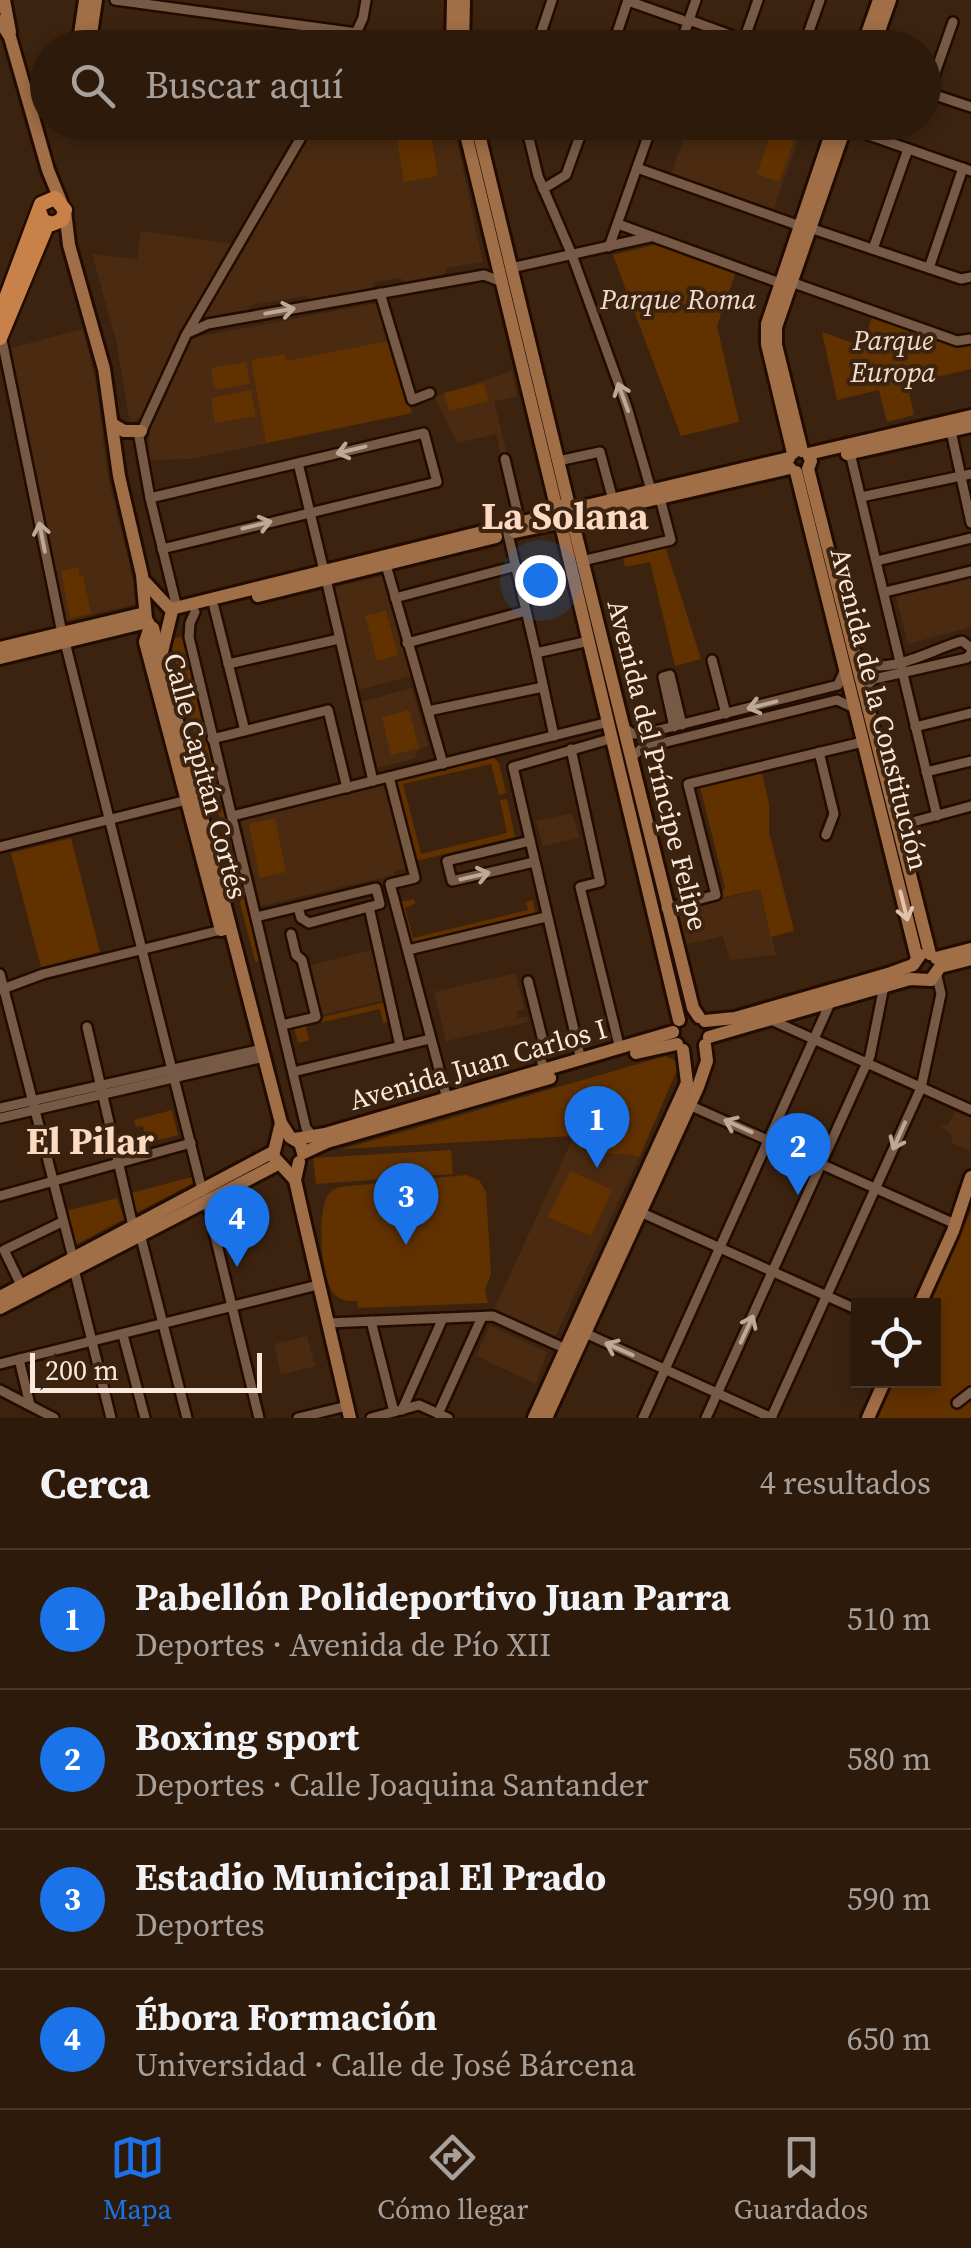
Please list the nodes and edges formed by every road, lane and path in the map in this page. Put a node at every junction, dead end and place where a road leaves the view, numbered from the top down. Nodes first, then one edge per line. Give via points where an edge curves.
1 (85, 0) edge
2 (96, 0) edge
3 (115, 0) edge
4 (366, 0) edge
5 (454, 0) edge
6 (464, 0) edge
7 (552, 0) edge
8 (628, 0) edge
9 (696, 0) edge
10 (758, 0) edge
11 (820, 0) edge
12 (878, 0) edge
13 (890, 0) edge
14 (3, 2) edge
15 (685, 20) junction
16 (0, 22) edge
17 (953, 22) dead end
18 (81, 30) edge
19 (92, 30) edge
20 (335, 30) edge
21 (358, 30) edge
22 (453, 30) edge
23 (463, 30) edge
24 (541, 30) edge
25 (618, 30) edge
26 (683, 30) edge
27 (714, 30) edge
28 (748, 30) edge
29 (809, 30) edge
30 (868, 30) edge
31 (879, 30) edge
32 (12, 44) junction
33 (941, 53) edge
34 (941, 97) edge
35 (30, 107) edge
36 (971, 107) edge
37 (39, 140) edge
38 (299, 140) edge
39 (467, 140) edge
40 (480, 140) edge
41 (530, 140) edge
42 (578, 140) edge
43 (647, 140) edge
44 (837, 140) edge
45 (886, 140) edge
46 (908, 148) junction
47 (637, 168) junction
48 (967, 169) edge
49 (48, 170) junction
50 (542, 188) junction
51 (63, 207) junction
52 (45, 215) junction
53 (618, 224) junction
54 (805, 226) junction
55 (652, 237) junction
56 (69, 245) junction
57 (609, 247) junction
58 (873, 249) junction
59 (572, 254) junction
60 (512, 268) junction
61 (929, 268) junction
62 (971, 278) edge
63 (502, 282) junction
64 (786, 282) junction
65 (380, 294) junction
66 (0, 314) edge
67 (186, 334) junction
68 (1, 336) edge
69 (971, 338) edge
70 (430, 392) dead end
71 (971, 416) edge
72 (112, 424) junction
73 (971, 426) edge
74 (951, 431) junction
75 (140, 434) junction
76 (115, 450) junction
77 (850, 453) junction
78 (505, 459) dead end
79 (558, 461) junction
80 (799, 461) junction
81 (298, 463) junction
82 (966, 476) edge
83 (655, 494) junction
84 (150, 498) junction
85 (861, 498) junction
86 (612, 500) junction
87 (310, 512) junction
88 (565, 516) junction
89 (520, 522) junction
90 (971, 523) edge
91 (508, 534) junction
92 (971, 538) edge
93 (162, 549) junction
94 (877, 560) junction
95 (582, 561) junction
96 (386, 564) junction
97 (516, 566) junction
98 (971, 572) edge
99 (325, 575) junction
100 (886, 592) junction
101 (395, 598) junction
102 (214, 607) junction
103 (526, 611) junction
104 (195, 612) junction
105 (159, 616) junction
106 (63, 638) junction
107 (339, 639) junction
108 (589, 641) junction
109 (408, 643) junction
110 (0, 648) edge
111 (971, 650) edge
112 (536, 653) junction
113 (0, 658) edge
114 (712, 660) dead end
115 (228, 664) junction
116 (850, 665) junction
117 (902, 667) junction
118 (543, 687) junction
119 (863, 689) junction
120 (854, 708) junction
121 (428, 711) junction
122 (971, 713) edge
123 (726, 714) junction
124 (678, 726) junction
125 (915, 727) junction
126 (615, 729) junction
127 (245, 731) junction
128 (554, 736) junction
129 (212, 739) junction
130 (862, 742) junction
131 (571, 750) junction
132 (819, 752) junction
133 (630, 760) junction
134 (971, 762) edge
135 (443, 764) junction
136 (926, 772) junction
137 (389, 777) junction
138 (373, 781) junction
139 (346, 788) junction
140 (192, 799) junction
141 (971, 806) edge
142 (232, 816) junction
143 (937, 816) junction
144 (109, 818) junction
145 (898, 826) junction
146 (826, 835) dead end
147 (530, 842) junction
148 (0, 847) edge
149 (534, 862) junction
150 (297, 907) junction
151 (369, 907) junction
152 (666, 908) junction
153 (546, 916) junction
154 (256, 917) junction
155 (226, 928) junction
156 (291, 934) dead end
157 (971, 949) edge
158 (142, 950) junction
159 (408, 950) junction
160 (971, 960) edge
161 (927, 965) junction
162 (0, 974) edge
163 (528, 981) dead end
164 (884, 986) junction
165 (1, 989) edge
166 (831, 1001) junction
167 (768, 1018) junction
168 (702, 1019) junction
169 (282, 1025) junction
170 (87, 1027) dead end
171 (678, 1036) junction
172 (430, 1039) junction
173 (814, 1040) junction
174 (707, 1041) junction
175 (400, 1046) junction
176 (620, 1049) junction
177 (263, 1053) junction
178 (581, 1060) junction
179 (867, 1064) junction
180 (544, 1071) junction
181 (293, 1072) junction
182 (173, 1073) junction
183 (920, 1088) junction
184 (101, 1089) junction
185 (447, 1099) junction
186 (689, 1104) junction
187 (32, 1105) junction
188 (0, 1108) edge
189 (971, 1110) edge
190 (0, 1118) edge
191 (281, 1123) junction
192 (302, 1135) junction
193 (769, 1140) junction
194 (191, 1143) junction
195 (278, 1156) junction
196 (301, 1158) junction
197 (117, 1162) junction
198 (823, 1164) junction
199 (971, 1177) edge
200 (295, 1180) junction
201 (52, 1181) junction
202 (875, 1188) junction
203 (204, 1194) junction
204 (0, 1196) edge
205 (971, 1208) edge
206 (640, 1212) junction
207 (62, 1222) junction
208 (954, 1228) junction
209 (137, 1230) junction
210 (721, 1248) junction
211 (73, 1264) junction
212 (773, 1272) junction
213 (22, 1285) junction
214 (318, 1285) junction
215 (826, 1296) junction
216 (0, 1297) edge
217 (923, 1298) edge
218 (851, 1307) edge
219 (0, 1308) edge
220 (234, 1308) junction
221 (482, 1317) junction
222 (443, 1318) junction
223 (371, 1321) junction
224 (328, 1323) junction
225 (164, 1326) junction
226 (585, 1333) junction
227 (123, 1335) junction
228 (92, 1341) junction
229 (566, 1349) junction
230 (20, 1359) junction
231 (0, 1364) edge
232 (666, 1370) junction
233 (881, 1388) edge
234 (0, 1390) edge
235 (971, 1392) edge
236 (718, 1393) junction
237 (957, 1403) dead end
238 (30, 1404) junction
239 (348, 1412) edge
240 (404, 1412) edge
241 (444, 1416) edge
242 (54, 1418) edge
243 (111, 1418) edge
244 (146, 1418) edge
245 (187, 1418) edge
246 (259, 1418) edge
247 (298, 1418) edge
248 (371, 1418) edge
249 (534, 1418) edge
250 (546, 1418) edge
251 (643, 1418) edge
252 (706, 1418) edge
253 (771, 1418) edge
254 (868, 1418) edge

1 - 18 street
2 - 19 street
3 - 20 street
4 - 21 street
5 - 22 street
6 - 23 street
7 - 24 street
8 - 15 street
8 - 25 street
9 - 15 street
10 - 28 street
11 - 29 street
12 - 30 street
13 - 31 street
14 - 32 street
15 - 26 street
15 - 27 street
16 - 32 street
17 - 33 street
32 - 35 street
34 - 36 street
37 - 49 street
38 - 67 street
39 - 63 street, Avenida del Príncipe Felipe
40 - 60 street, Avenida del Príncipe Felipe
41 - 50 street
42 - 50 street via 566,174
43 - 47 street
44 - 54 street, Avenida de la Constitución
45 - 46 street
46 - 48 street
46 - 58 street
47 - 53 street
47 - 54 street
48 - 61 street
49 - 51 street
49 - 52 street
50 - 59 street
51 - 52 main road via 60,222
51 - 52 main road via 52,198
51 - 56 street
52 - 56 street
52 - 66 main road
52 - 68 main road
53 - 55 street
53 - 57 street
54 - 58 street
54 - 64 street, Avenida de la Constitución
55 - 57 street
55 - 64 street
56 - 72 street via 104,369
57 - 59 street
58 - 61 street
59 - 60 street
83 -> 59 street
60 - 79 street, Avenida del Príncipe Felipe
61 - 62 street
63 - 65 street via 484,275
63 - 88 street, Avenida del Príncipe Felipe
64 - 69 street via 957,342
64 - 80 street, Avenida de la Constitución via 775,335
67 -> 65 street via 208,324
65 - 70 street via 412,400
67 - 75 street
106 -> 68 street
71 - 80 street
72 - 75 street
72 - 76 street
73 - 74 street
74 - 77 street
74 - 82 street
75 - 76 street
75 - 84 street
76 - 105 street via 142,575
77 - 80 street
77 - 85 street
78 - 89 street
79 - 86 street via 600,452
79 - 88 street, Avenida del Príncipe Felipe
80 - 83 street
80 - 116 street, Avenida de la Constitución
81 - 84 street
81 - 87 street
87 -> 81 street via 437,482 424,432
82 - 85 street
82 - 90 street
83 - 86 street
83 - 88 street
83 - 95 street via 671,540
84 - 93 street
85 - 94 street
86 - 88 street
93 -> 87 street
87 - 99 street
88 - 89 street
88 - 91 street
88 - 95 street, Avenida del Príncipe Felipe
88 - 108 street, Avenida del Príncipe Felipe
89 - 99 street
91 - 96 street
91 - 97 street
92 - 94 street
93 - 105 street
94 - 100 street
95 - 126 street, Avenida del Príncipe Felipe
96 - 99 street
96 - 101 street
97 - 101 street
97 - 103 street
98 - 100 street
99 - 102 street
99 - 105 street
99 - 107 street
100 - 117 street
101 - 109 street
102 - 104 street
102 - 115 street
103 - 109 street
103 - 112 street
104 - 105 street
104 - 129 street via 189,637
105 - 106 street
105 - 140 street, Calle Capitán Cortés
105 - 140 street, Calle Capitán Cortés via 145,642
106 - 110 street
106 - 113 street
106 - 144 street
107 - 115 street
107 - 138 street
108 - 112 street
108 - 126 street, Avenida del Príncipe Felipe
109 - 121 street
111 - 117 street via 967,658
111 - 117 street via 962,641
112 - 118 street
114 - 123 street
115 - 127 street
116 - 117 street
116 - 119 street, Avenida de la Constitución
116 - 120 street, Avenida de la Constitución
116 -> 123 street via 835,687
117 - 119 street
117 - 125 street
118 - 121 street
118 - 128 street
119 - 145 street, Avenida de la Constitución
120 - 130 street, Avenida de la Constitución
120 - 133 street via 838,700 647,746
121 - 135 street
122 - 125 street
123 - 124 street
124 - 124 street via 670,675 662,677
124 - 126 street via 640,735
125 - 136 street
126 - 128 street
126 - 131 street
126 - 133 street, Avenida del Príncipe Felipe
126 - 171 street, Avenida del Príncipe Felipe
127 - 129 street
127 - 139 street via 328,710
128 - 135 street
129 - 142 street
130 - 132 street
130 -> 161 street, Avenida de la Constitución
131 - 147 street via 513,768
131 - 176 street via 600,882 580,887
132 - 146 street via 834,814
132 - 152 street via 688,784 716,895
133 - 152 street, Avenida del Príncipe Felipe
134 - 136 street
135 - 137 street
136 - 143 street
137 - 138 street
137 - 159 street via 415,878 390,884
138 - 139 street
139 - 142 street
140 - 144 street
140 - 155 street, Calle Capitán Cortés
141 - 143 street
142 - 154 street
143 - 145 street
144 - 148 street
144 - 158 street
145 - 161 street, Avenida de la Constitución
147 - 149 street
147 -> 149 street via 447,861 452,881
149 - 153 street
150 - 151 street via 309,923
150 - 151 street via 376,888 380,904
150 - 154 street
151 - 175 street
152 - 168 street, Avenida del Príncipe Felipe
153 - 159 street
153 - 178 street
154 - 169 street
155 - 158 street
155 - 177 street, Calle Capitán Cortés
156 - 169 street via 316,1017
157 - 161 street
158 - 165 street
158 - 182 street
159 - 172 street
160 - 161 street
161 - 164 street
161 - 168 street via 734,1018
161 - 183 street via 940,994
162 - 165 street
163 - 180 street
164 - 166 street
164 - 179 street
165 - 187 street
166 - 167 street
166 - 173 street
167 - 173 street
167 - 174 street
168 - 171 street via 690,1015
168 - 174 street, Avenida del Príncipe Felipe
169 - 181 street
170 - 184 street
171 - 174 street via 696,1051
171 - 176 street, Avenida Juan Carlos I
171 - 196 street, Avenida Juan Carlos I via 328,1142
171 - 229 street, Avenida del Príncipe Felipe via 687,1083
172 - 175 street
172 - 185 street
173 - 179 street
173 - 193 street
174 - 186 street via 707,1060
175 - 181 street
176 - 178 street, Avenida Juan Carlos I
177 - 182 street
177 - 191 street, Calle Capitán Cortés
178 - 180 street, Avenida Juan Carlos I
179 - 183 street
179 - 198 street
180 - 185 street, Avenida Juan Carlos I
181 - 192 street
182 - 184 street
182 - 194 street
183 - 189 street
183 -> 202 street
184 - 187 street
184 - 197 street
185 - 192 street, Avenida Juan Carlos I
193 -> 186 street
186 - 206 street
187 - 188 street
187 - 190 street
187 - 201 street
191 - 192 street, Calle Capitán Cortés
191 - 195 street, Calle Capitán Cortés
192 - 195 street
192 - 196 street, Calle Capitán Cortés
193 - 198 street
193 - 210 street
194 - 197 street
194 - 203 street
195 - 196 street
195 - 200 street
195 - 203 street
196 - 200 street
197 - 201 street
197 - 209 street
198 - 202 street
198 - 212 street
199 - 208 street
200 - 214 street
201 - 204 street
201 - 207 street
202 - 208 street
202 - 215 street
203 - 209 street
203 - 220 street
205 - 208 street
206 - 210 street
206 - 226 street
207 - 211 street
207 - 213 street via 4,1250
208 - 217 street
209 - 211 street
209 - 225 street
210 - 212 street
210 - 232 street
211 - 213 street
211 - 219 street
211 - 228 street
212 - 215 street
236 -> 212 street
213 - 216 street
214 - 220 street
214 - 224 street
215 - 218 street
215 - 253 street
220 - 225 street
220 - 246 street
221 - 222 street
221 - 229 street via 494,1316
221 - 241 street
222 - 223 street
222 - 240 street
223 - 224 street
223 - 240 street
224 - 239 street
225 - 227 street
225 - 245 street
232 -> 226 street
226 - 250 street
227 - 228 street
227 - 244 street
228 - 230 street
228 - 243 street
229 - 249 street, Avenida del Príncipe Felipe
230 - 231 street
230 - 238 street
232 - 236 street
232 - 251 street
233 - 254 street
234 - 238 street
235 - 237 street
236 - 252 street
236 - 253 street
238 - 242 street
239 - 247 street
240 - 241 street via 419,1405
240 - 248 street

